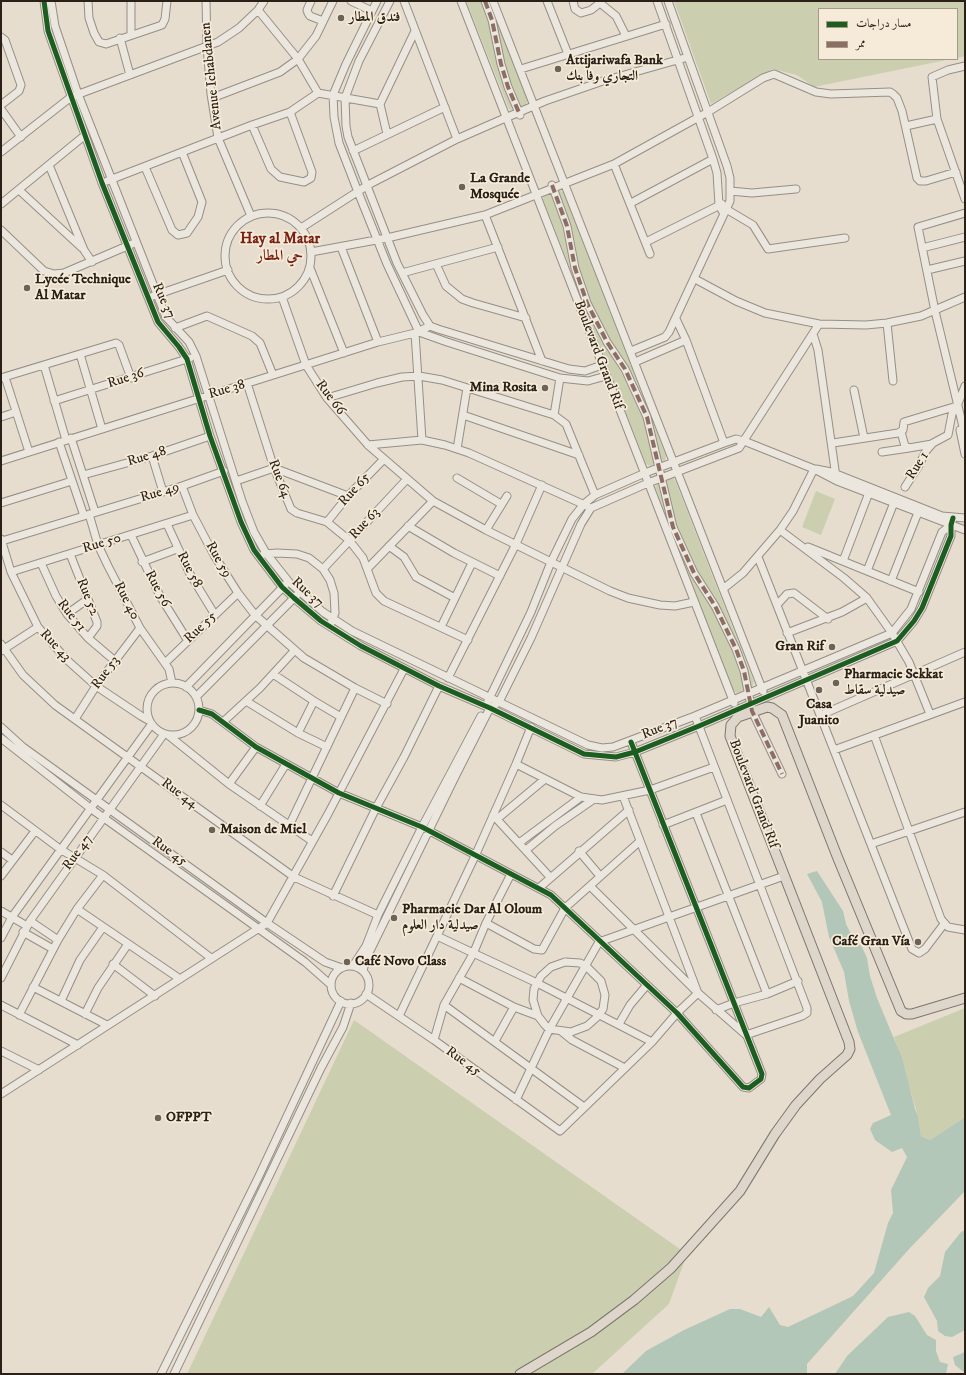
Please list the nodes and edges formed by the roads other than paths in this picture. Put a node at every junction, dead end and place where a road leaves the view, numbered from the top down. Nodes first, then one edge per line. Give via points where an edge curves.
1 (44, 1) edge
2 (52, 1) edge
3 (88, 1) edge
4 (131, 1) edge
5 (167, 1) edge
6 (206, 1) edge
7 (264, 1) edge
8 (311, 1) edge
9 (333, 1) edge
10 (351, 1) edge
11 (377, 1) edge
12 (390, 1) edge
13 (404, 1) edge
14 (461, 1) edge
15 (485, 1) edge
16 (494, 1) edge
17 (547, 1) edge
18 (573, 1) edge
19 (657, 1) edge
20 (668, 1) edge
21 (600, 2) edge
22 (258, 10) junction
23 (372, 11) junction
24 (323, 21) junction
25 (666, 24) junction
26 (415, 31) junction
27 (131, 34) junction
28 (626, 36) junction
29 (1, 37) edge
30 (120, 38) junction
31 (207, 47) junction
32 (568, 54) junction
33 (688, 57) junction
34 (298, 59) junction
35 (678, 60) junction
36 (965, 66) edge
37 (521, 68) junction
38 (130, 75) junction
39 (318, 93) junction
40 (78, 94) junction
41 (333, 95) junction
42 (71, 96) junction
43 (212, 98) junction
44 (345, 98) junction
45 (380, 104) junction
46 (1, 105) edge
47 (534, 105) junction
48 (445, 107) junction
49 (1, 109) edge
50 (290, 112) junction
51 (708, 112) junction
52 (519, 113) junction
53 (507, 117) junction
54 (699, 117) junction
55 (937, 119) junction
56 (252, 125) junction
57 (906, 126) junction
58 (387, 134) junction
59 (84, 136) junction
60 (21, 137) junction
61 (218, 138) junction
62 (457, 139) junction
63 (353, 151) junction
64 (1, 152) edge
65 (182, 152) junction
66 (713, 160) junction
67 (614, 164) junction
68 (49, 165) junction
69 (144, 166) junction
70 (956, 172) junction
71 (111, 180) junction
72 (102, 183) junction
73 (565, 184) junction
74 (368, 185) junction
75 (553, 187) junction
76 (796, 188) dead end
77 (19, 190) junction
78 (730, 191) junction
79 (358, 192) junction
80 (537, 195) junction
81 (965, 199) edge
82 (730, 201) junction
83 (1, 204) edge
84 (631, 204) junction
85 (719, 205) junction
86 (725, 212) junction
87 (965, 213) edge
88 (485, 215) junction
89 (251, 216) junction
90 (301, 228) junction
91 (1, 230) edge
92 (965, 237) edge
93 (387, 238) junction
94 (845, 238) dead end
95 (377, 239) junction
96 (136, 242) junction
97 (646, 242) junction
98 (128, 246) junction
99 (341, 247) junction
100 (498, 247) junction
101 (922, 248) junction
102 (84, 250) junction
103 (311, 252) junction
104 (650, 254) dead end
105 (965, 261) edge
106 (92, 262) junction
107 (436, 264) junction
108 (310, 268) junction
109 (228, 270) junction
110 (927, 270) junction
111 (402, 273) junction
112 (695, 279) junction
113 (157, 294) junction
114 (282, 297) junction
115 (965, 297) edge
116 (148, 298) junction
117 (935, 311) junction
118 (526, 318) junction
119 (676, 319) junction
120 (887, 323) junction
121 (819, 324) junction
122 (430, 326) junction
123 (175, 328) junction
124 (417, 332) junction
125 (812, 334) junction
126 (686, 340) junction
127 (378, 342) junction
128 (631, 350) junction
129 (344, 353) junction
130 (80, 354) junction
131 (196, 356) junction
132 (187, 359) junction
133 (542, 361) junction
134 (635, 362) junction
135 (44, 365) junction
136 (306, 365) junction
137 (602, 365) junction
138 (273, 375) junction
139 (419, 376) junction
140 (606, 376) junction
141 (3, 378) edge
142 (130, 378) junction
143 (560, 378) junction
144 (893, 381) dead end
145 (247, 383) junction
146 (965, 386) edge
147 (468, 388) junction
148 (91, 390) junction
149 (854, 390) dead end
150 (963, 394) edge
151 (208, 395) junction
152 (199, 398) junction
153 (327, 398) junction
154 (54, 400) junction
155 (957, 406) junction
156 (16, 412) junction
157 (463, 415) junction
158 (554, 415) junction
159 (1, 417) edge
160 (964, 423) edge
161 (102, 429) junction
162 (901, 432) junction
163 (965, 435) edge
164 (210, 436) junction
165 (864, 438) junction
166 (66, 440) junction
167 (422, 440) junction
168 (744, 441) junction
169 (724, 443) junction
170 (833, 443) junction
171 (933, 444) junction
172 (368, 445) junction
173 (908, 448) junction
174 (457, 449) junction
175 (29, 452) junction
176 (882, 452) dead end
177 (965, 454) edge
178 (579, 455) junction
179 (152, 456) junction
180 (384, 459) junction
181 (1, 461) edge
182 (673, 462) junction
183 (659, 467) junction
184 (274, 468) junction
185 (814, 469) junction
186 (224, 471) junction
187 (677, 472) junction
188 (645, 473) junction
189 (83, 475) junction
190 (457, 478) dead end
191 (661, 478) junction
192 (836, 478) junction
193 (407, 479) junction
194 (72, 481) junction
195 (236, 481) junction
196 (648, 482) junction
197 (542, 485) junction
198 (182, 486) junction
199 (905, 487) dead end
200 (870, 491) junction
201 (163, 492) junction
202 (595, 495) junction
203 (348, 496) junction
204 (507, 496) dead end
205 (433, 501) junction
206 (895, 501) junction
207 (1, 503) edge
208 (501, 504) junction
209 (584, 504) junction
210 (591, 508) junction
211 (918, 510) junction
212 (89, 514) junction
213 (193, 515) junction
214 (965, 518) edge
215 (952, 521) junction
216 (327, 522) junction
217 (167, 524) junction
218 (408, 526) junction
219 (486, 530) junction
220 (780, 530) junction
221 (965, 530) edge
222 (131, 535) junction
223 (1, 540) edge
224 (349, 540) junction
225 (795, 541) junction
226 (516, 544) junction
227 (98, 545) junction
228 (389, 546) junction
229 (177, 549) junction
230 (266, 553) junction
231 (70, 554) junction
232 (258, 556) junction
233 (758, 557) junction
234 (843, 561) junction
235 (142, 562) junction
236 (551, 562) junction
237 (41, 563) junction
238 (472, 563) junction
239 (561, 566) junction
240 (368, 568) junction
241 (323, 569) junction
242 (867, 571) junction
243 (11, 572) junction
244 (500, 576) junction
245 (891, 581) junction
246 (289, 582) junction
247 (282, 587) junction
248 (723, 589) junction
249 (300, 591) junction
250 (919, 592) junction
251 (238, 593) junction
252 (294, 598) junction
253 (456, 598) junction
254 (867, 598) junction
255 (88, 599) junction
256 (694, 602) junction
257 (777, 605) junction
258 (67, 614) junction
259 (215, 615) junction
260 (255, 616) junction
261 (828, 618) junction
262 (334, 619) junction
263 (267, 626) junction
264 (38, 627) junction
265 (329, 627) junction
266 (441, 627) junction
267 (140, 628) junction
268 (788, 633) junction
269 (892, 633) junction
270 (88, 638) junction
271 (468, 640) junction
272 (188, 641) junction
273 (897, 641) junction
274 (2, 648) edge
275 (294, 651) junction
276 (965, 652) edge
277 (115, 661) junction
278 (165, 663) junction
279 (404, 669) junction
280 (803, 671) junction
281 (272, 674) junction
282 (915, 674) junction
283 (448, 678) junction
284 (806, 680) junction
285 (172, 683) junction
286 (96, 686) junction
287 (186, 686) junction
288 (439, 686) junction
289 (762, 687) junction
290 (355, 688) junction
291 (748, 693) junction
292 (196, 697) junction
293 (766, 697) junction
294 (489, 698) junction
295 (733, 699) junction
296 (246, 701) junction
297 (314, 702) junction
298 (499, 702) junction
299 (965, 702) edge
300 (387, 704) junction
301 (488, 707) junction
302 (751, 707) junction
303 (736, 709) junction
304 (199, 710) junction
305 (930, 714) junction
306 (821, 715) junction
307 (695, 716) junction
308 (341, 717) junction
309 (75, 719) junction
310 (150, 722) junction
311 (223, 722) junction
312 (699, 726) junction
313 (1, 727) edge
314 (531, 727) junction
315 (298, 733) junction
316 (166, 735) junction
317 (874, 735) junction
318 (1, 738) edge
319 (631, 742) junction
320 (588, 745) junction
321 (256, 747) junction
322 (327, 748) junction
323 (834, 750) junction
324 (635, 752) junction
325 (584, 754) junction
326 (127, 757) junction
327 (286, 764) junction
328 (516, 764) junction
329 (141, 766) junction
330 (714, 767) junction
331 (782, 774) dead end
332 (312, 778) junction
333 (545, 779) junction
334 (229, 784) junction
335 (650, 790) junction
336 (339, 793) junction
337 (623, 796) junction
338 (581, 797) junction
339 (97, 799) junction
340 (594, 800) junction
341 (727, 800) junction
342 (1, 805) edge
343 (260, 806) junction
344 (90, 808) junction
345 (376, 808) junction
346 (110, 809) junction
347 (628, 810) junction
348 (965, 812) edge
349 (696, 813) junction
350 (104, 817) junction
351 (495, 817) junction
352 (550, 820) junction
353 (663, 825) junction
354 (289, 826) junction
355 (555, 826) junction
356 (422, 827) junction
357 (34, 831) junction
358 (429, 831) junction
359 (909, 831) junction
360 (312, 841) junction
361 (639, 842) junction
362 (519, 843) junction
363 (871, 844) junction
364 (60, 849) junction
365 (526, 850) junction
366 (579, 851) junction
367 (1, 852) edge
368 (476, 854) junction
369 (75, 858) junction
370 (12, 860) junction
371 (511, 874) junction
372 (103, 875) junction
373 (1, 876) edge
374 (600, 876) junction
375 (784, 876) junction
376 (294, 877) junction
377 (550, 877) junction
378 (761, 884) junction
379 (590, 886) junction
380 (539, 888) junction
381 (333, 896) junction
382 (728, 896) junction
383 (696, 907) junction
384 (565, 908) junction
385 (78, 909) junction
386 (1, 911) edge
387 (12, 916) junction
388 (378, 916) junction
389 (668, 917) junction
390 (267, 923) junction
391 (486, 923) junction
392 (944, 924) junction
393 (26, 926) junction
394 (103, 927) junction
395 (259, 928) junction
396 (634, 930) junction
397 (965, 930) edge
398 (437, 936) junction
399 (1, 938) edge
400 (58, 940) junction
401 (600, 942) junction
402 (128, 944) junction
403 (53, 949) junction
404 (473, 954) junction
405 (211, 958) junction
406 (113, 964) junction
407 (353, 966) junction
408 (586, 966) junction
409 (342, 968) junction
410 (363, 971) junction
411 (1, 978) edge
412 (459, 978) junction
413 (180, 979) junction
414 (798, 981) junction
415 (537, 983) junction
416 (331, 984) junction
417 (646, 986) junction
418 (33, 987) junction
419 (698, 993) junction
420 (366, 994) junction
421 (767, 994) junction
422 (155, 996) junction
423 (567, 998) junction
424 (965, 998) edge
425 (61, 1001) junction
426 (341, 1001) junction
427 (351, 1003) junction
428 (734, 1003) junction
429 (1, 1005) edge
430 (444, 1006) junction
431 (514, 1007) junction
432 (716, 1010) junction
433 (677, 1013) junction
434 (85, 1014) junction
435 (600, 1014) junction
436 (19, 1015) junction
437 (399, 1016) junction
438 (538, 1016) junction
439 (620, 1024) junction
440 (107, 1025) junction
441 (550, 1028) junction
442 (560, 1031) junction
443 (746, 1035) junction
444 (434, 1040) junction
445 (495, 1041) junction
446 (652, 1042) junction
447 (78, 1045) junction
448 (1, 1051) edge
449 (531, 1067) junction
450 (623, 1067) junction
451 (39, 1070) junction
452 (1, 1094) edge
453 (516, 1100) junction
454 (584, 1107) junction
455 (161, 1374) edge
456 (174, 1374) edge
457 (520, 1374) edge

1 - 42 street, Rue 37 via 48,31
2 - 40 street, Rue 37 via 55,26
3 - 30 street via 89,18 99,42 106,44
4 - 27 street
5 - 27 street via 162,25
6 - 31 street, Avenue Ichabdanen
7 - 22 street
8 - 24 street via 308,13
9 - 24 street
10 - 23 street
11 - 23 street
12 - 44 street
13 - 26 street
14 - 53 street, Boulevard Grand Rif
15 - 52 street via 492,20 501,64
16 - 37 street
17 - 32 street
18 - 21 street via 575,9 581,13 591,10
19 - 25 street
20 - 33 street
21 - 28 street via 616,16
22 - 31 street via 239,28
22 - 34 street
23 - 41 street
24 - 34 street via 316,36
25 - 28 street
25 - 35 street
26 - 45 street
26 - 48 street
27 - 30 street
28 - 32 street
29 - 46 street via 5,40 21,88
30 - 38 street
31 - 38 street
31 - 43 street, Avenue Ichabdanen
32 - 37 street
33 - 35 street
33 - 51 street
34 - 39 street
34 - 43 street via 280,72
35 - 47 street via 603,81
35 - 54 street
36 - 55 street via 932,77
37 - 47 street
38 - 40 street
39 - 41 street
39 - 50 street
40 - 42 street
40 - 71 street, Rue 37
41 - 44 street
41 - 79 street via 339,143
42 - 59 street, Rue 37
42 - 60 street
43 - 61 street, Avenue Ichabdanen
44 - 45 street
44 - 63 street via 346,126
45 - 58 street
47 - 52 street
47 - 73 street
48 - 58 street
48 - 62 street
49 - 60 street
50 - 56 street
50 - 56 street via 312,172 311,178 304,182 280,177 271,169
51 - 54 street
51 - 57 street via 763,78 774,74 816,92 890,92 897,98
51 - 78 street via 728,172
52 - 53 street
53 - 62 street
53 - 80 street, Boulevard Grand Rif
54 - 66 street
54 - 67 street
55 - 57 street
55 - 70 street
56 - 61 street
57 - 70 street via 916,178 926,181
58 - 63 street
59 - 68 street
59 - 72 street, Rue 37
60 - 64 street
61 - 65 street
61 - 89 street, Avenue Ichabdanen
62 - 74 street
63 - 74 street
65 - 69 street
65 - 69 street via 202,202 198,217 187,233 178,235 172,230
66 - 84 street
66 - 85 street via 717,173
67 - 73 street
67 - 84 street
68 - 77 street
68 - 102 street
69 - 71 street
70 - 81 street
71 - 72 street
71 - 96 street, Rue 37
72 - 98 street, Rue 37
73 - 75 street
73 - 128 street
74 - 79 street
74 - 93 street
75 - 80 street
75 - 183 street via 567,226 575,268 584,296 638,394 647,417
76 - 78 street via 752,193
77 - 83 street
77 - 102 street
78 - 82 street
79 - 90 street
79 - 95 street
80 - 88 street
80 - 137 street, Boulevard Grand Rif
82 - 85 street
82 - 86 street
84 - 97 street
85 - 86 street
85 - 97 street
86 - 94 street via 753,225 768,249
86 - 112 street
87 - 101 street via 918,227
88 - 93 street
88 - 100 street
89 - 90 street via 262,213 278,214
89 - 109 street via 240,223 229,238 225,257
90 - 103 street
91 - 106 street via 49,274 64,273
92 - 101 street
93 - 95 street
93 - 111 street
95 - 99 street
95 - 124 street
96 - 98 street
96 - 113 street, Rue 37
97 - 104 street
98 - 106 street
98 - 116 street, Rue 37
99 - 103 street
99 - 127 street
100 - 107 street
100 - 118 street
101 - 110 street
102 - 106 street
103 - 108 street
105 - 110 street
107 - 111 street
107 - 118 street via 446,286 462,299
108 - 114 street via 299,286
108 - 129 street
109 - 113 street
109 - 114 street via 234,282 244,291 256,297
110 - 117 street
111 - 122 street
112 - 119 street
112 - 121 street via 736,302 765,313
113 - 116 street
113 - 123 street, Rue 37 via 166,317
114 - 136 street, Rue 66
115 - 117 street
116 - 132 street, Rue 37 via 158,322
117 - 120 street
117 - 155 street
118 - 133 street
119 - 126 street
119 - 128 street via 665,337
120 - 121 street
120 - 144 street
121 - 125 street
122 - 124 street, Rue 38
122 - 133 street
123 - 131 street, Rue 37 via 189,342
123 - 138 street via 207,316 252,336 260,343
124 - 127 street, Rue 38
124 - 139 street
124 - 143 street
125 - 168 street
125 - 170 street via 818,350
126 - 134 street
126 - 169 street
127 - 129 street, Rue 38
128 - 134 street
129 - 136 street, Rue 38
130 - 135 street
130 - 142 street via 113,343 118,344
130 - 148 street
131 - 132 street, Rue 36
131 - 151 street, Rue 37
132 - 142 street, Rue 36
132 - 152 street, Rue 37
133 - 137 street via 585,371
134 - 182 street
135 - 141 street
135 - 154 street, Rue 40
136 - 138 street, Rue 38
136 - 153 street, Rue 66
137 - 140 street, Boulevard Grand Rif
138 - 145 street, Rue 38
139 - 147 street
139 - 153 street via 402,377
139 - 167 street
140 - 143 street via 588,381
140 - 188 street, Boulevard Grand Rif
141 - 156 street
142 - 148 street, Rue 36
143 - 158 street
145 - 151 street, Rue 38
145 - 184 street, Rue 64
146 - 150 street, Rue 1
147 - 157 street
147 - 158 street
148 - 154 street, Rue 36
148 - 161 street
149 - 165 street
150 - 155 street, Rue 1
151 - 152 street, Rue 38
151 - 195 street, Rue 37
152 - 161 street, Rue 38
152 - 164 street, Rue 37
153 - 172 street, Rue 66
154 - 166 street, Rue 40
155 - 160 street
155 - 162 street via 904,422
155 - 171 street, Rue 1 via 952,414 948,435
155 - 177 street via 956,413
156 - 159 street
156 - 175 street
157 - 174 street
157 - 178 street
158 - 178 street via 566,424
160 - 163 street
161 - 166 street, Rue 38
162 - 165 street
162 - 173 street
164 - 179 street, Rue 48
164 - 186 street, Rue 37
165 - 170 street
166 - 175 street, Rue 38
166 - 189 street, Rue 40
166 - 194 street, Rue 40
167 - 172 street
167 - 174 street
168 - 169 street via 736,439
168 - 185 street
168 - 187 street via 739,448
169 - 182 street
170 - 192 street
171 - 173 street
171 - 199 street, Rue 1 via 926,451
172 - 180 street, Rue 66
173 - 176 street
174 - 197 street
175 - 181 street, Rue 38
178 - 202 street
179 - 189 street, Rue 48
179 - 201 street
180 - 193 street, Rue 66
180 - 203 street, Rue 65
182 - 183 street
182 - 187 street
183 - 188 street
183 - 191 street
184 - 195 street
184 - 203 street
184 - 216 street, Rue 64 via 291,509
185 - 192 street
185 - 220 street via 793,511
186 - 198 street, Rue 49
186 - 232 street, Rue 37 via 241,522
187 - 191 street
187 - 248 street
188 - 196 street, Boulevard Grand Rif
188 - 202 street
189 - 212 street, Rue 40
190 - 208 street
191 - 196 street
191 - 291 street via 676,533 694,572 729,632 744,671
192 - 200 street
193 - 205 street, Rue 66
193 - 224 street, Rue 63
194 - 207 street
194 - 212 street, Rue 40
195 - 230 street, Rue 37 via 254,532
196 - 210 street
196 - 256 street, Boulevard Grand Rif
197 - 209 street
197 - 226 street
198 - 201 street, Rue 49
198 - 213 street, Rue 59
200 - 206 street
200 - 234 street
201 - 212 street, Rue 49
202 - 209 street
203 - 216 street, Rue 65
204 - 208 street
205 - 218 street
205 - 219 street, Rue 66
206 - 211 street
206 - 242 street
208 - 219 street
209 - 210 street
209 - 236 street via 572,520
210 - 239 street via 580,524
211 - 215 street
211 - 245 street
212 - 223 street, Rue 49
212 - 227 street, Rue 40
213 - 217 street, Rue 50
213 - 251 street, Rue 59
214 - 215 street
215 - 221 street
215 - 250 street via 942,532
215 - 273 street via 951,536 922,608
216 - 224 street, Rue 64
217 - 222 street, Rue 50
217 - 229 street, Rue 58
218 - 228 street
218 - 238 street
219 - 226 street, Rue 66
220 - 225 street
220 - 233 street
222 - 227 street, Rue 50
222 - 235 street, Rue 56
223 - 243 street, Rue 43
224 - 240 street, Rue 64 via 360,552
224 - 241 street, Rue 63
225 - 234 street
225 - 254 street
226 - 236 street, Rue 66
226 - 244 street
227 - 231 street, Rue 50
227 - 267 street, Rue 40
228 - 240 street
228 - 253 street via 404,557 416,577
229 - 235 street
229 - 259 street, Rue 58
230 - 232 street
230 - 241 street via 302,556
230 - 246 street, Rue 37
231 - 237 street, Rue 50
231 - 255 street, Rue 52
232 - 247 street, Rue 37
233 - 248 street
233 - 257 street
234 - 242 street
235 - 272 street, Rue 56
236 - 239 street, Rue 66
236 - 294 street via 532,612
237 - 243 street, Rue 50
237 - 258 street, Rue 51
238 - 244 street
238 - 253 street
239 - 256 street, Rue 66 via 628,598 674,606
239 - 298 street via 531,638
240 - 266 street, Rue 64 via 374,590 380,598
241 - 262 street via 334,593
242 - 245 street
243 - 264 street, Rue 43
244 - 271 street
245 - 250 street
246 - 247 street
246 - 249 street, Rue 37
247 - 252 street, Rue 37
247 - 260 street
248 - 289 street
249 - 252 street
249 - 262 street, Rue 37
250 - 269 street via 907,615
251 - 259 street, Rue 55
251 - 260 street, Rue 59
252 - 263 street
252 - 265 street, Rue 37
253 - 266 street
254 - 261 street
254 - 269 street
255 - 258 street
255 - 270 street, Rue 52 via 98,624
256 - 295 street, Boulevard Grand Rif
257 - 261 street via 786,595 794,593
257 - 268 street
258 - 270 street, Rue 51
259 - 272 street, Rue 55
260 - 263 street, Rue 59
260 - 287 street
261 - 268 street
262 - 265 street
262 - 283 street, Rue 37 via 377,644
263 - 275 street, Rue 59
263 - 292 street
264 - 274 street
264 - 286 street, Rue 43
265 - 279 street, Rue 37
266 - 271 street, Rue 64
267 - 277 street, Rue 53
267 - 278 street, Rue 40
268 - 280 street
269 - 273 street
269 - 280 street, Rue 37
270 - 277 street, Rue 51
271 - 283 street
272 - 278 street, Rue 55
273 - 282 street
273 - 284 street, Rue 37
274 - 309 street, Rue 44 via 38,690
275 - 281 street
275 - 290 street, Rue 59
276 - 282 street
277 - 286 street, Rue 53
278 - 285 street, Rue 40 via 171,673
279 - 288 street, Rue 37
279 - 300 street
280 - 284 street
280 - 289 street, Rue 37
281 - 296 street
281 - 297 street
282 - 305 street
282 - 306 street
283 - 294 street, Rue 37
284 - 293 street, Rue 37
284 - 306 street
285 - 287 street
285 - 310 street via 160,686 151,694 147,702
286 - 309 street, Rue 53
286 - 310 street, Rue 43
287 - 292 street
288 - 301 street, Rue 37
288 - 345 street
289 - 291 street, Rue 37
289 - 293 street
290 - 300 street, Rue 59
290 - 308 street
291 - 295 street, Rue 37
291 - 302 street
292 - 304 street
293 - 302 street, Rue 37
294 - 298 street, Rue 37
294 - 301 street
295 - 303 street, Boulevard Grand Rif
295 - 307 street, Rue 37
296 - 311 street
296 - 315 street
297 - 308 street
297 - 315 street
298 - 301 street
298 - 320 street, Rue 37
299 - 305 street
300 - 336 street
301 - 314 street, Rue 37
301 - 356 street
301 - 358 street
302 - 303 street, Rue 37
302 - 331 street
302 - 375 main road, Boulevard Grand Rif via 734,720 730,736
302 - 424 main road, Boulevard Grand Rif via 772,708 782,715 901,1011 909,1015
303 - 312 street, Rue 37
304 - 311 street via 211,713
304 - 316 street via 193,727 186,733 177,736
305 - 317 street
306 - 323 street
307 - 312 street
307 - 319 street, Rue 37
308 - 322 street
309 - 326 street, Rue 44
310 - 316 street
310 - 326 street, Rue 47
311 - 321 street
312 - 324 street, Rue 37
312 - 330 street
313 - 339 street, Rue 45 via 23,747
314 - 325 street, Rue 37
314 - 328 street
315 - 322 street
316 - 329 street, Rue 47
316 - 334 street
317 - 323 street
317 - 359 street
318 - 344 street, Rue 45
319 - 320 street, Rue 37 via 608,748
319 - 324 street
320 - 325 street
321 - 327 street
321 - 334 street
322 - 332 street
323 - 363 street
324 - 325 street, Rue 37 via 610,757
324 - 335 street
326 - 329 street, Rue 44
326 - 339 street, Rue 47
327 - 332 street
327 - 343 street
328 - 333 street
328 - 351 street
329 - 346 street, Rue 47
329 - 376 street, Rue 44
330 - 335 street
330 - 341 street
332 - 336 street
332 - 354 street
333 - 338 street
333 - 351 street
334 - 343 street
335 - 337 street
335 - 353 street
336 - 345 street
336 - 360 street
337 - 340 street via 610,800
337 - 347 street
338 - 340 street
338 - 352 street
339 - 344 street, Rue 47
339 - 346 street, Rue 45
340 - 355 street
341 - 349 street
341 - 378 street
342 - 357 street
343 - 354 street
344 - 350 street, Rue 45
344 - 364 street, Rue 47
345 - 356 street
345 - 381 street
346 - 350 street, Rue 47
346 - 390 street, Rue 45
347 - 361 street
347 - 366 street
348 - 359 street
349 - 353 street
349 - 382 street
350 - 369 street, Rue 47
350 - 395 street, Rue 45
351 - 362 street
351 - 368 street
352 - 355 street
352 - 362 street
353 - 383 street
354 - 360 street
355 - 365 street
356 - 358 street
356 - 388 street
357 - 364 street
357 - 370 street
358 - 368 street
358 - 410 street via 366,959
359 - 363 street
359 - 392 street
360 - 376 street
361 - 374 street
361 - 389 street
362 - 365 street
363 - 392 street via 912,949 919,953 925,949
364 - 369 street
364 - 387 street, Rue 47
365 - 377 street
366 - 374 street
366 - 377 street
367 - 370 street
368 - 371 street
368 - 398 street
369 - 372 street
369 - 393 street, Rue 47
370 - 373 street
371 - 380 street
371 - 391 street
372 - 385 street
372 - 405 street
374 - 379 street
375 - 378 street
375 - 457 main road, Boulevard Grand Rif via 849,1042 849,1052 796,1105 740,1191 682,1258 649,1289 605,1322 562,1351
376 - 381 street, Rue 44
376 - 390 street
377 - 380 street
378 - 382 street
378 - 414 street
379 - 384 street
379 - 396 street
380 - 384 street
381 - 388 street, Rue 44
382 - 383 street
382 - 421 street
383 - 389 street
383 - 428 street
384 - 391 street via 541,950 536,950
384 - 401 street
385 - 394 street
385 - 400 street
386 - 387 street
387 - 393 street
387 - 399 street, Rue 47
388 - 407 street via 366,946
389 - 396 street
389 - 419 street
390 - 395 street
390 - 409 street, Rue 45 via 325,962
391 - 404 street
392 - 397 street via 952,929
393 - 400 street
393 - 403 street
393 - 411 street, Rue 47
394 - 402 street
394 - 425 street via 80,960
395 - 405 street
395 - 416 street, Rue 45
396 - 401 street
396 - 419 street
398 - 404 street
398 - 437 street
400 - 403 street
401 - 408 street
401 - 417 street
402 - 406 street
402 - 413 street
403 - 418 street
404 - 412 street
404 - 415 street
405 - 413 street
406 - 422 street
406 - 434 street
407 - 409 street
407 - 410 street
408 - 415 street via 572,962 558,964 546,971
408 - 423 street
408 - 435 street via 597,975 604,988 605,1002
409 - 416 street via 333,976
410 - 420 street via 367,978
412 - 430 street
412 - 431 street
413 - 422 street
414 - 421 street
414 - 443 street via 807,1013
415 - 423 street
415 - 438 street via 533,1000
416 - 426 street via 336,997
417 - 433 street
417 - 439 street via 630,1005
418 - 425 street
418 - 436 street
419 - 432 street
419 - 433 street
420 - 427 street via 360,1000
420 - 437 street, Rue 45
421 - 428 street
422 - 440 street
423 - 435 street
423 - 441 street
425 - 434 street
426 - 427 street
426 - 455 street via 258,1178
427 - 456 street via 343,1027
428 - 432 street
428 - 443 street
429 - 436 street
430 - 444 street
430 - 445 street
431 - 438 street
431 - 445 street
432 - 443 street
433 - 443 street via 746,1088 762,1076
433 - 446 street
434 - 440 street
435 - 439 street
435 - 442 street via 582,1029
436 - 447 street
437 - 444 street, Rue 45
438 - 441 street
439 - 446 street
440 - 447 street
441 - 442 street
441 - 449 street
442 - 450 street
444 - 453 street, Rue 45
445 - 449 street
446 - 450 street
447 - 451 street
448 - 451 street
449 - 453 street
449 - 454 street
450 - 454 street
451 - 452 street
453 - 454 street, Rue 45 via 560,1131

